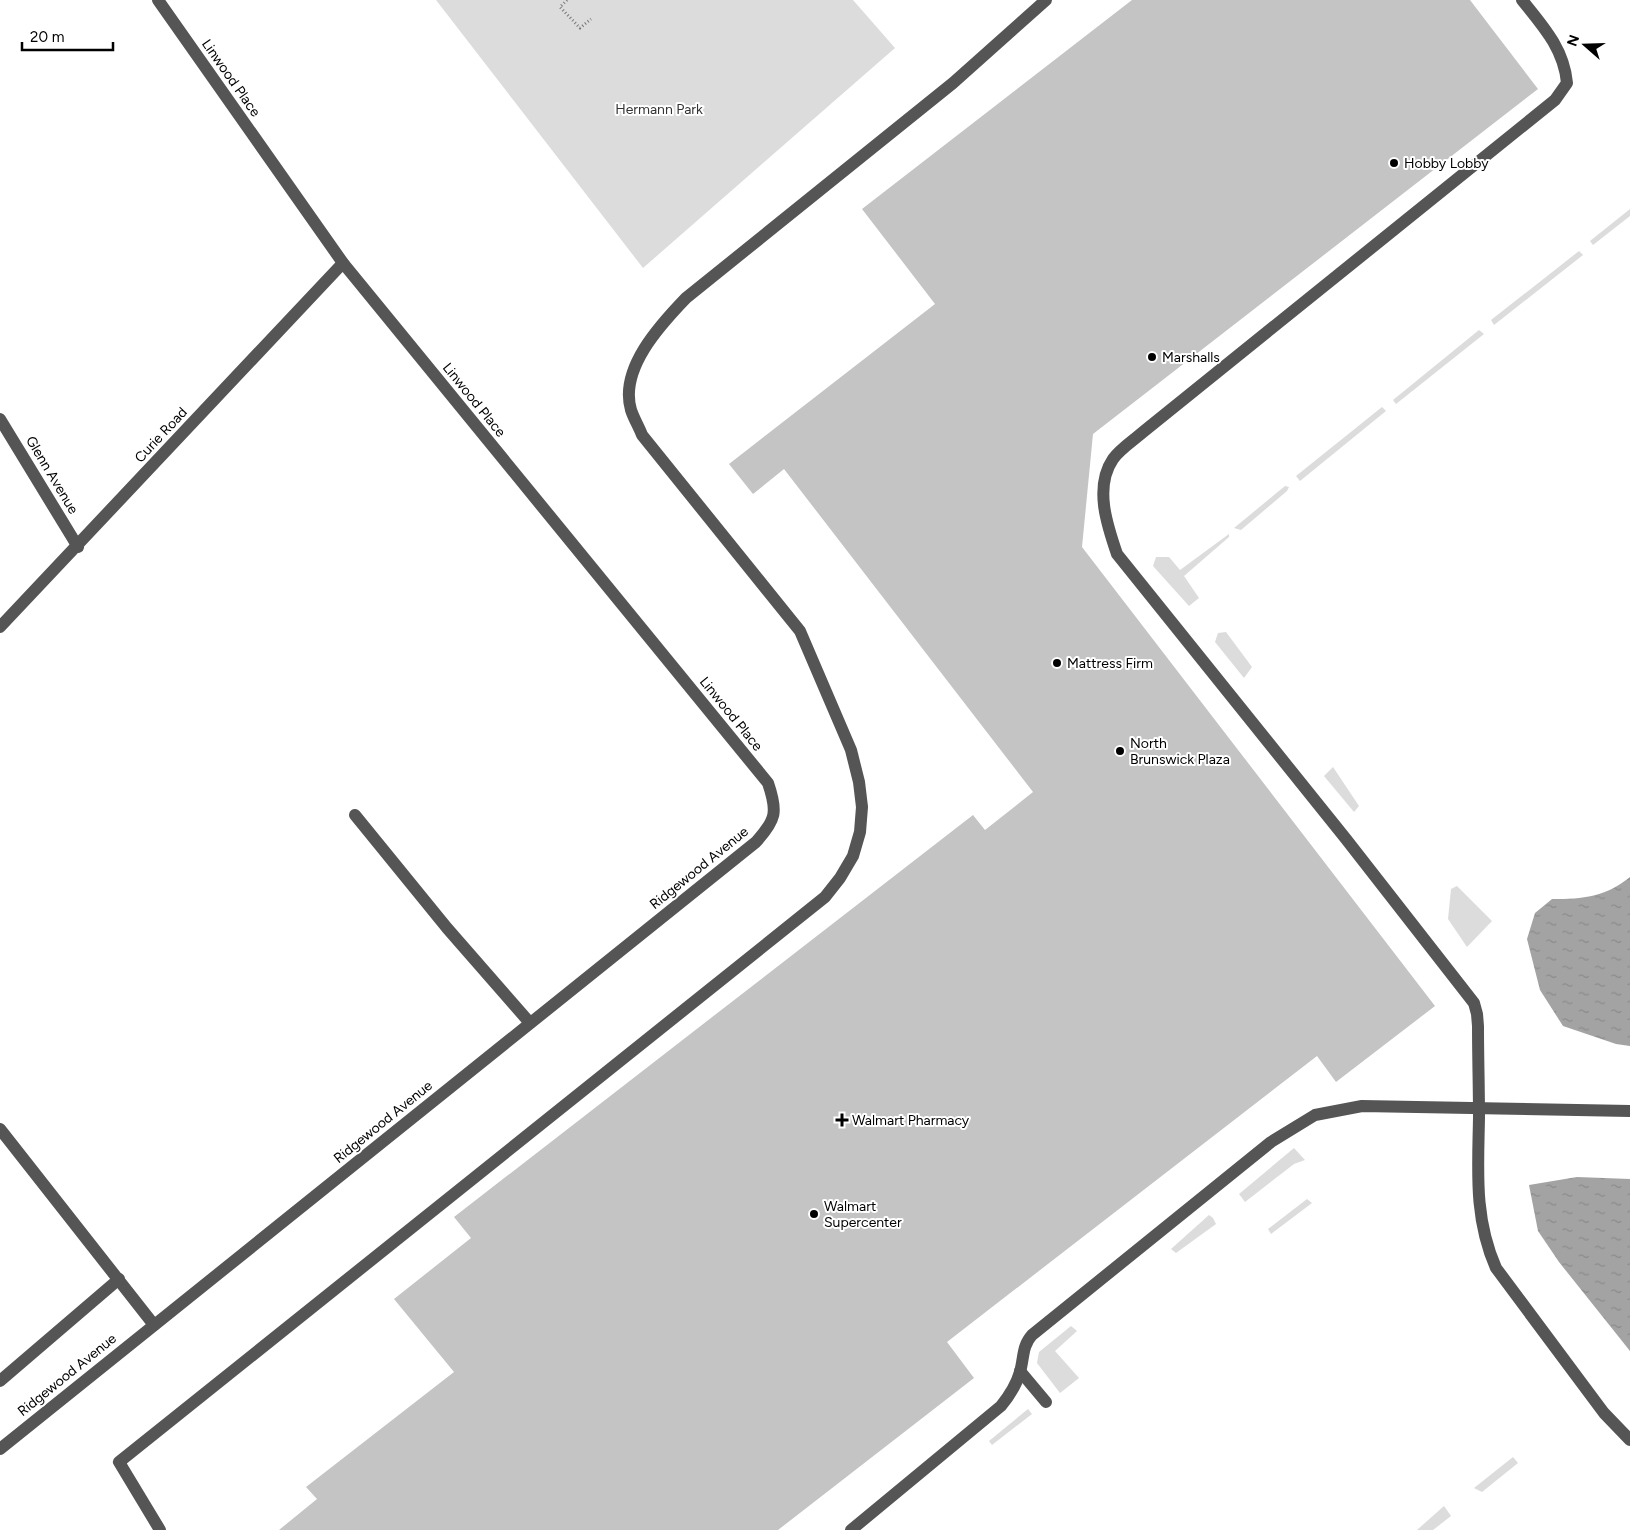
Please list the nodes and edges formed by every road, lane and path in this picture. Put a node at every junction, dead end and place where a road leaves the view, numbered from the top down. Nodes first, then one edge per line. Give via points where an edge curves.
1 (158, 0) edge
2 (567, 0) edge
3 (1046, 0) edge
4 (1522, 0) edge
5 (591, 19) dead end
6 (343, 263) junction
7 (0, 419) edge
8 (78, 547) junction
9 (0, 627) edge
10 (775, 811) joint
11 (355, 815) dead end
12 (530, 1023) junction
13 (1479, 1110) junction
14 (1630, 1111) edge
15 (0, 1129) edge
16 (119, 1279) junction
17 (154, 1324) junction
18 (1020, 1371) junction
19 (0, 1381) edge
20 (1046, 1402) dead end
21 (1630, 1440) edge
22 (0, 1449) edge
23 (160, 1530) edge
24 (851, 1530) edge

1 - 6 street, Linwood Place
2 - 5 path via 560,7 580,28
3 - 23 street via 953,84 686,298 662,323 640,355 630,385 631,409 642,435 800,631 851,750 859,782 860,832 853,856 825,897 119,1462
4 - 13 street via 1553,38 1566,69 1567,83 1555,100 1143,432 1113,459 1103,486 1105,517 1117,554 1474,1003 1478,1014
6 - 8 street, Curie Road
6 - 10 street, Linwood Place via 768,783
7 - 8 street, Glenn Avenue
8 - 9 street, Curie Road
10 - 12 street, Ridgewood Avenue via 771,826 756,842
11 - 12 street
12 - 17 street, Ridgewood Avenue
13 - 14 street
13 - 18 street via 1362,1106 1315,1115 1270,1142 1032,1335 1025,1342
13 - 21 street via 1477,1184 1482,1230 1496,1268 1604,1413
15 - 16 street
16 - 17 street
16 - 19 street
17 - 22 street, Ridgewood Avenue
18 - 20 street
18 - 24 street via 1014,1390 1001,1406

